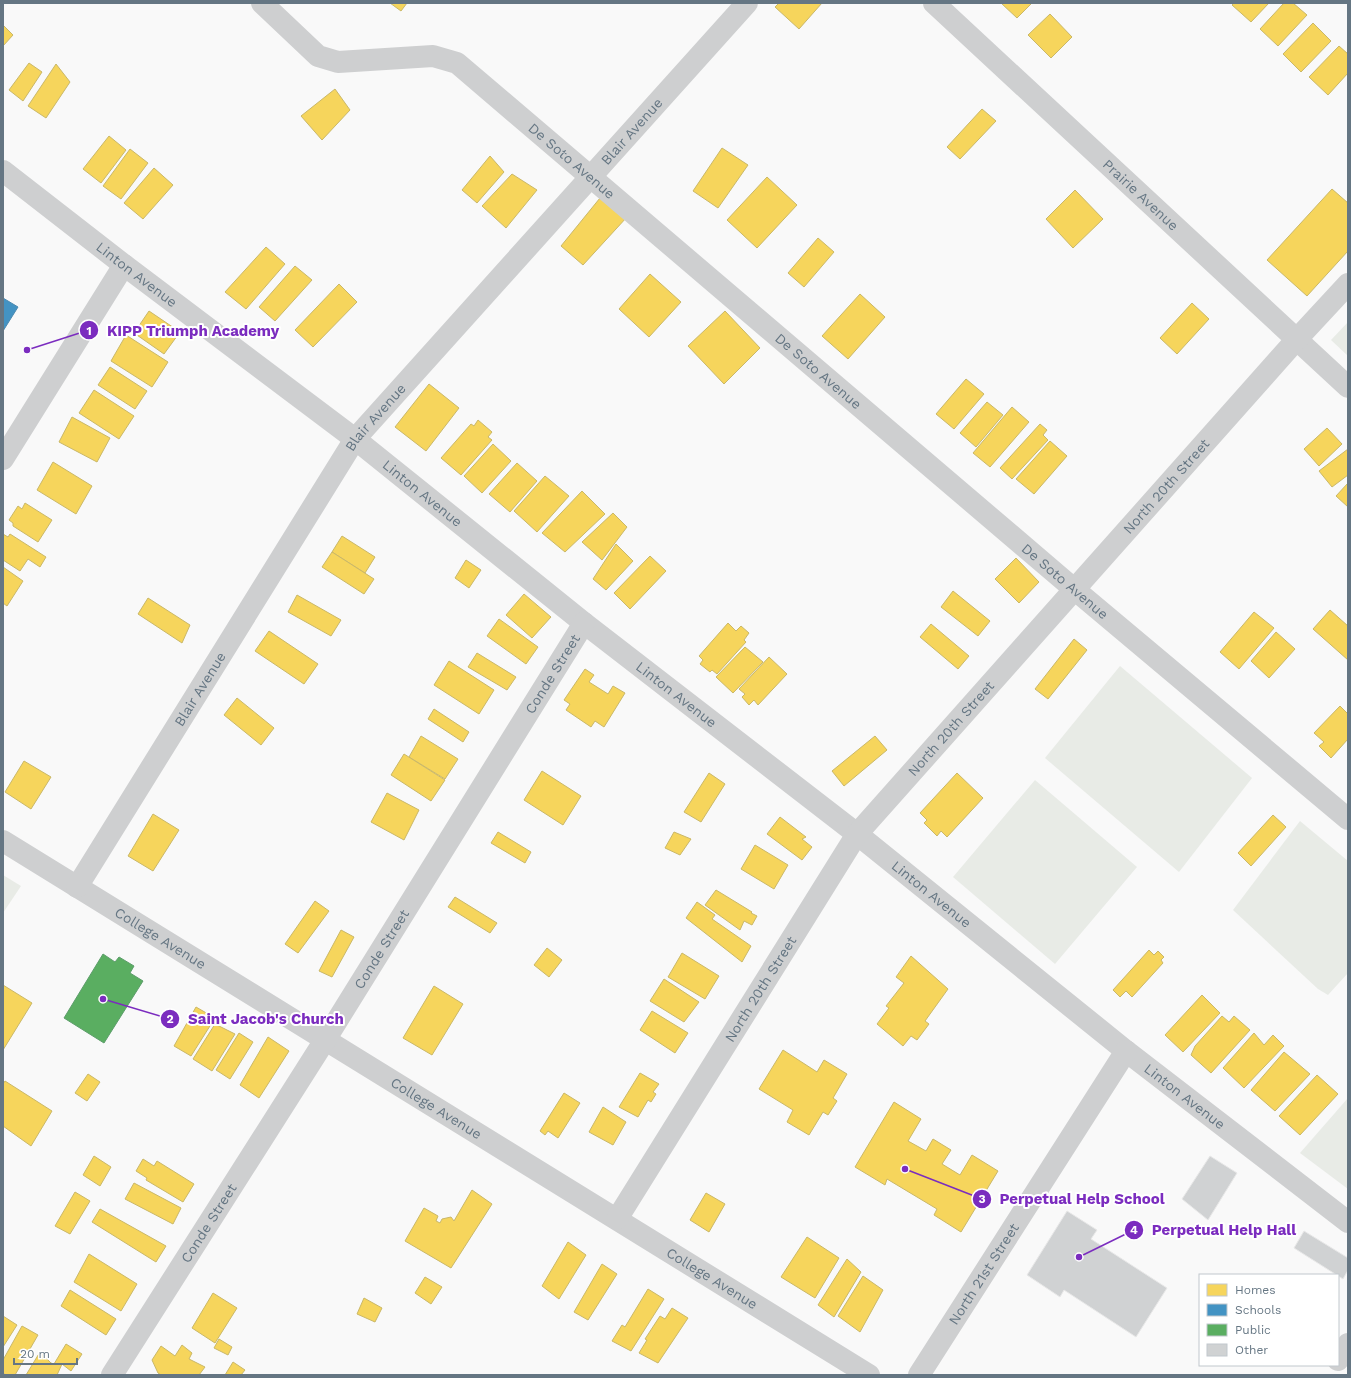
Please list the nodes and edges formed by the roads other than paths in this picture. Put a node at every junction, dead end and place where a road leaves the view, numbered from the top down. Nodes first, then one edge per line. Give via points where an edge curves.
1 (262, 3) edge
2 (747, 3) edge
3 (934, 3) edge
4 (3, 171) edge
5 (591, 176) junction
6 (124, 265) junction
7 (1348, 284) edge
8 (1297, 339) junction
9 (1348, 386) edge
10 (355, 440) junction
11 (3, 459) edge
12 (1074, 589) junction
13 (584, 623) junction
14 (1348, 819) edge
15 (857, 834) junction
16 (3, 841) edge
17 (77, 887) junction
18 (325, 1040) junction
19 (1126, 1051) junction
20 (617, 1219) junction
21 (1348, 1222) edge
22 (1348, 1344) edge
23 (1339, 1358) edge
24 (1333, 1366) edge
25 (112, 1375) edge
26 (869, 1375) edge
27 (919, 1375) edge
28 (1328, 1375) edge

1 - 5 street, De Soto Avenue via 318,56 338,62 433,56 457,63
2 - 5 street, Blair Avenue
3 - 8 street, Prairie Avenue
4 - 6 street, Linton Avenue
5 - 10 street, Blair Avenue
5 - 12 street, De Soto Avenue
6 - 10 street, Linton Avenue
6 - 11 street
7 - 8 street, North 20th Street
8 - 9 street, Prairie Avenue
8 - 12 street, North 20th Street
10 - 13 street, Linton Avenue
10 - 17 street, Blair Avenue
12 - 14 street, De Soto Avenue
12 - 15 street, North 20th Street
13 - 15 street, Linton Avenue
13 - 18 street, Conde Street
15 - 19 street, Linton Avenue
15 - 20 street, North 20th Street
16 - 17 street, College Avenue
17 - 18 street, College Avenue
18 - 20 street, College Avenue
18 - 25 street, Conde Street
19 - 21 street, Linton Avenue
19 - 27 street, North 21st Street
20 - 26 street, College Avenue
22 - 23 street
24 - 28 street

